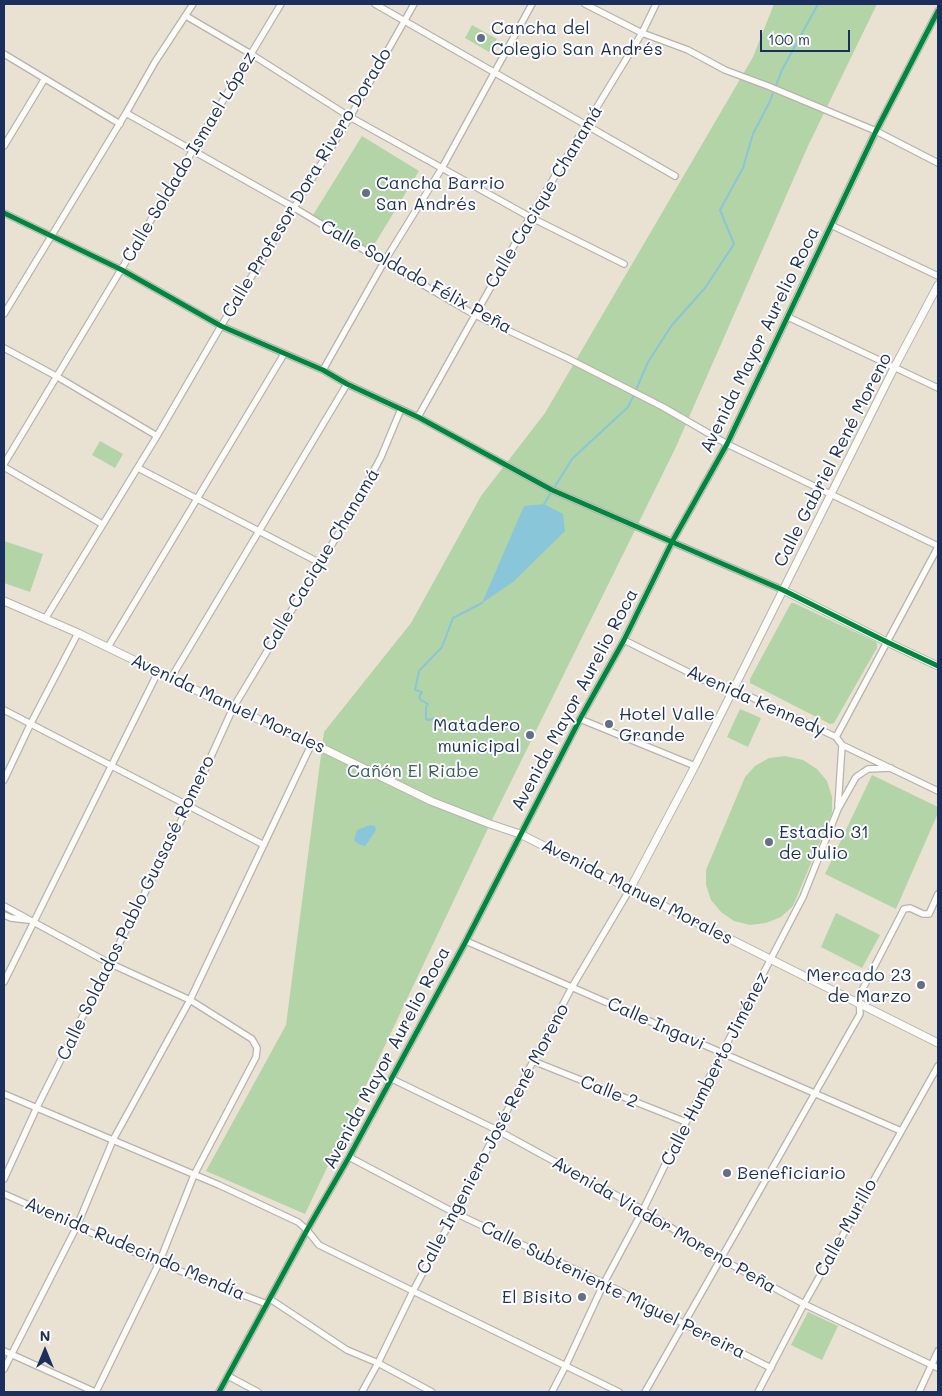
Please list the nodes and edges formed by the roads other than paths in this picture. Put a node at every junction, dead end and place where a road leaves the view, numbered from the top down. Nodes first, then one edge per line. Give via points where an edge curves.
1 (193, 4) edge
2 (281, 4) edge
3 (375, 4) edge
4 (414, 4) edge
5 (532, 4) edge
6 (585, 4) edge
7 (656, 4) edge
8 (938, 11) edge
9 (186, 16) junction
10 (404, 22) junction
11 (642, 33) junction
12 (4, 54) edge
13 (251, 54) junction
14 (495, 72) junction
15 (44, 80) junction
16 (126, 114) junction
17 (350, 117) junction
18 (120, 124) junction
19 (586, 126) junction
20 (876, 131) junction
21 (4, 146) edge
22 (192, 151) junction
23 (938, 163) edge
24 (442, 168) junction
25 (675, 176) dead end
26 (293, 207) junction
27 (4, 213) edge
28 (530, 217) junction
29 (831, 225) junction
30 (52, 235) junction
31 (384, 262) junction
32 (624, 264) dead end
33 (122, 270) junction
34 (938, 276) edge
35 (938, 286) edge
36 (4, 314) edge
37 (475, 315) junction
38 (788, 317) junction
39 (221, 326) junction
40 (4, 348) edge
41 (284, 354) junction
42 (894, 368) junction
43 (323, 370) junction
44 (56, 376) junction
45 (347, 384) junction
46 (938, 388) edge
47 (401, 409) junction
48 (418, 417) junction
49 (157, 436) junction
50 (727, 444) junction
51 (4, 466) edge
52 (138, 468) junction
53 (831, 494) junction
54 (198, 499) junction
55 (102, 524) junction
56 (259, 531) junction
57 (672, 542) junction
58 (938, 546) edge
59 (320, 563) junction
60 (783, 590) junction
61 (4, 601) edge
62 (45, 619) junction
63 (78, 633) junction
64 (624, 640) junction
65 (887, 642) junction
66 (108, 647) junction
67 (938, 666) edge
68 (158, 672) junction
69 (170, 678) junction
70 (730, 693) junction
71 (233, 708) junction
72 (4, 710) edge
73 (580, 719) junction
74 (31, 723) junction
75 (836, 737) junction
76 (312, 743) junction
77 (842, 745) junction
78 (112, 765) junction
79 (694, 766) junction
80 (890, 768) junction
81 (4, 780) edge
82 (938, 790) edge
83 (189, 805) junction
84 (838, 809) junction
85 (520, 834) junction
86 (264, 845) junction
87 (630, 889) junction
88 (938, 894) edge
89 (4, 906) edge
90 (4, 915) edge
91 (33, 921) junction
92 (466, 941) junction
93 (772, 959) junction
94 (109, 963) junction
95 (4, 982) edge
96 (572, 987) junction
97 (190, 1000) junction
98 (859, 1004) junction
99 (938, 1043) edge
100 (722, 1053) junction
101 (533, 1061) junction
102 (938, 1066) edge
103 (392, 1079) junction
104 (814, 1092) junction
105 (4, 1094) edge
106 (37, 1106) junction
107 (686, 1122) junction
108 (497, 1130) junction
109 (901, 1131) junction
110 (113, 1140) junction
111 (349, 1157) junction
112 (194, 1175) junction
113 (4, 1179) edge
114 (4, 1194) edge
115 (643, 1210) junction
116 (455, 1214) junction
117 (77, 1226) junction
118 (307, 1230) junction
119 (721, 1260) junction
120 (159, 1263) junction
121 (604, 1283) junction
122 (413, 1291) junction
123 (268, 1301) junction
124 (804, 1304) junction
125 (684, 1323) junction
126 (4, 1351) edge
127 (938, 1351) edge
128 (11, 1354) junction
129 (378, 1364) junction
130 (931, 1364) junction
131 (566, 1366) junction
132 (771, 1368) junction
133 (938, 1368) edge
134 (4, 1369) edge
135 (228, 1376) junction
136 (95, 1392) edge
137 (219, 1392) edge
138 (258, 1392) edge
139 (362, 1392) edge
140 (432, 1392) edge
141 (552, 1392) edge
142 (620, 1392) edge
143 (645, 1392) edge
144 (758, 1392) edge
145 (919, 1392) edge

1 - 9 street
2 - 13 street, Calle Soldado Ismael López
3 - 10 street
4 - 10 street, Calle Profesor Dora Rivero Dorado
5 - 14 street
6 - 11 street
7 - 11 street, Calle Cacique Chanamá
8 - 20 street, Avenida Mayor Aurelio Roca
9 - 13 street
9 - 16 street
10 - 14 street
10 - 17 street, Calle Profesor Dora Rivero Dorado
11 - 19 street, Calle Cacique Chanamá
11 - 20 street
12 - 15 street
13 - 17 street
13 - 22 street, Calle Soldado Ismael López
14 - 19 street
14 - 24 street
15 - 18 street
15 - 21 street
16 - 18 street
16 - 22 street, Calle Soldado Félix Peña
17 - 24 street
17 - 26 street, Calle Profesor Dora Rivero Dorado
18 - 30 street
19 - 25 street
19 - 28 street, Calle Cacique Chanamá
20 - 23 street
20 - 29 street, Avenida Mayor Aurelio Roca
22 - 26 street, Calle Soldado Félix Peña
22 - 33 street, Calle Soldado Ismael López
24 - 28 street
24 - 31 street
26 - 31 street, Calle Soldado Félix Peña
26 - 39 street, Calle Profesor Dora Rivero Dorado
27 - 30 street
28 - 32 street
28 - 37 street, Calle Cacique Chanamá
29 - 34 street
29 - 38 street, Avenida Mayor Aurelio Roca
30 - 33 street
30 - 36 street
31 - 37 street, Calle Soldado Félix Peña
31 - 43 street
33 - 39 street
33 - 44 street, Calle Soldado Ismael López
35 - 42 street, Calle Gabriel René Moreno
37 - 48 street, Calle Cacique Chanamá
37 - 50 street, Calle Soldado Félix Peña via 567,358
38 - 42 street
38 - 50 street, Avenida Mayor Aurelio Roca
39 - 41 street
39 - 49 street, Calle Profesor Dora Rivero Dorado
40 - 44 street
41 - 43 street
41 - 54 street
42 - 46 street
42 - 53 street, Calle Gabriel René Moreno
43 - 45 street
44 - 49 street
44 - 51 street, Calle Soldado Ismael López
45 - 47 street
45 - 56 street
47 - 48 street
47 - 59 street, Calle Cacique Chanamá via 382,457
48 - 57 street via 552,490
49 - 52 street, Calle Profesor Dora Rivero Dorado
50 - 53 street, Calle Soldado Félix Peña
50 - 57 street, Avenida Mayor Aurelio Roca
51 - 55 street
52 - 54 street
52 - 55 street, Calle Profesor Dora Rivero Dorado
53 - 58 street, Calle Soldado Félix Peña
53 - 60 street, Calle Gabriel René Moreno
54 - 56 street
54 - 66 street
55 - 62 street, Calle Profesor Dora Rivero Dorado
56 - 59 street
56 - 69 street
57 - 60 street
57 - 64 street, Avenida Mayor Aurelio Roca
58 - 65 street
59 - 71 street, Calle Cacique Chanamá
60 - 65 street
60 - 70 street, Calle Gabriel René Moreno
61 - 62 street, Avenida Manuel Morales
62 - 63 street, Avenida Manuel Morales
63 - 66 street, Avenida Manuel Morales
63 - 74 street
64 - 70 street, Avenida Kennedy
64 - 73 street, Avenida Mayor Aurelio Roca
65 - 67 street
65 - 75 street
66 - 68 street, Avenida Manuel Morales
68 - 69 street, Avenida Manuel Morales
68 - 78 street
69 - 71 street, Avenida Manuel Morales
70 - 75 street, Avenida Kennedy via 751,697
70 - 79 street, Calle Gabriel René Moreno
71 - 76 street, Avenida Manuel Morales
71 - 83 street, Calle Soldados Pablo Guasasé Romero
72 - 74 street
73 - 79 street
73 - 85 street, Avenida Mayor Aurelio Roca
74 - 78 street
74 - 81 street
75 - 77 street, Avenida Kennedy
76 - 85 street, Avenida Manuel Morales via 431,801
76 - 86 street
77 - 80 street, Avenida Kennedy
77 - 84 street
78 - 83 street
78 - 91 street
79 - 87 street, Calle Gabriel René Moreno
80 - 82 street, Avenida Kennedy
80 - 84 street, Calle Humberto Jiménez via 868,769 856,777
83 - 86 street
83 - 94 street, Calle Soldados Pablo Guasasé Romero
84 - 93 street, Calle Humberto Jiménez via 803,897
85 - 87 street, Avenida Manuel Morales
85 - 92 street, Avenida Mayor Aurelio Roca
86 - 97 street
87 - 93 street, Avenida Manuel Morales
87 - 96 street, Calle Ingeniero José René Moreno
88 - 98 street via 929,914 904,909 859,996
89 - 91 street
90 - 91 street
91 - 94 street
91 - 95 street
92 - 96 street, Calle Ingavi
92 - 103 street, Avenida Mayor Aurelio Roca
93 - 98 street, Avenida Manuel Morales
93 - 100 street, Calle Humberto Jiménez
94 - 97 street
94 - 106 street, Calle Soldados Pablo Guasasé Romero
96 - 100 street, Calle Ingavi
96 - 101 street, Calle Ingeniero José René Moreno
97 - 110 street
97 - 112 street via 252,1039 257,1048 256,1057
98 - 99 street, Avenida Manuel Morales
98 - 104 street via 860,1014
100 - 104 street, Calle Ingavi
100 - 107 street, Calle Humberto Jiménez
101 - 107 street, Calle 2
101 - 108 street, Calle Ingeniero José René Moreno
102 - 109 street, Calle Murillo
103 - 108 street, Avenida Viador Moreno Peña
103 - 111 street, Avenida Mayor Aurelio Roca
104 - 109 street, Calle Ingavi
104 - 119 street
105 - 106 street
106 - 110 street
106 - 113 street, Calle Soldados Pablo Guasasé Romero
107 - 115 street, Calle Humberto Jiménez
108 - 115 street, Avenida Viador Moreno Peña
108 - 116 street, Calle Ingeniero José René Moreno
109 - 124 street, Calle Murillo
110 - 112 street
110 - 117 street
111 - 116 street, Calle Subteniente Miguel Pereira
111 - 118 street, Avenida Mayor Aurelio Roca
112 - 118 street via 298,1222
112 - 120 street
114 - 117 street, Avenida Rudecindo Mendía
115 - 119 street, Avenida Viador Moreno Peña
115 - 121 street, Calle Humberto Jiménez
116 - 121 street, Calle Subteniente Miguel Pereira
116 - 122 street, Calle Ingeniero José René Moreno
117 - 120 street, Avenida Rudecindo Mendía
117 - 128 street
118 - 122 street via 319,1245
118 - 123 street, Avenida Mayor Aurelio Roca
119 - 124 street, Avenida Viador Moreno Peña
119 - 125 street
120 - 123 street, Avenida Rudecindo Mendía
120 - 136 street
121 - 125 street, Calle Subteniente Miguel Pereira
121 - 131 street, Calle Humberto Jiménez
122 - 129 street, Calle Ingeniero José René Moreno
122 - 131 street
123 - 129 street, Avenida Rudecindo Mendía via 347,1350
123 - 135 street, Avenida Mayor Aurelio Roca
124 - 130 street, Avenida Viador Moreno Peña
124 - 132 street, Calle Murillo
125 - 132 street, Calle Subteniente Miguel Pereira
125 - 143 street
126 - 128 street
127 - 130 street
128 - 134 street
128 - 136 street
129 - 139 street, Calle Ingeniero José René Moreno
129 - 140 street, Avenida Rudecindo Mendía
130 - 133 street, Avenida Viador Moreno Peña
130 - 145 street
131 - 141 street, Calle Humberto Jiménez
131 - 142 street
132 - 144 street, Calle Murillo
135 - 137 street, Avenida Mayor Aurelio Roca
135 - 138 street

